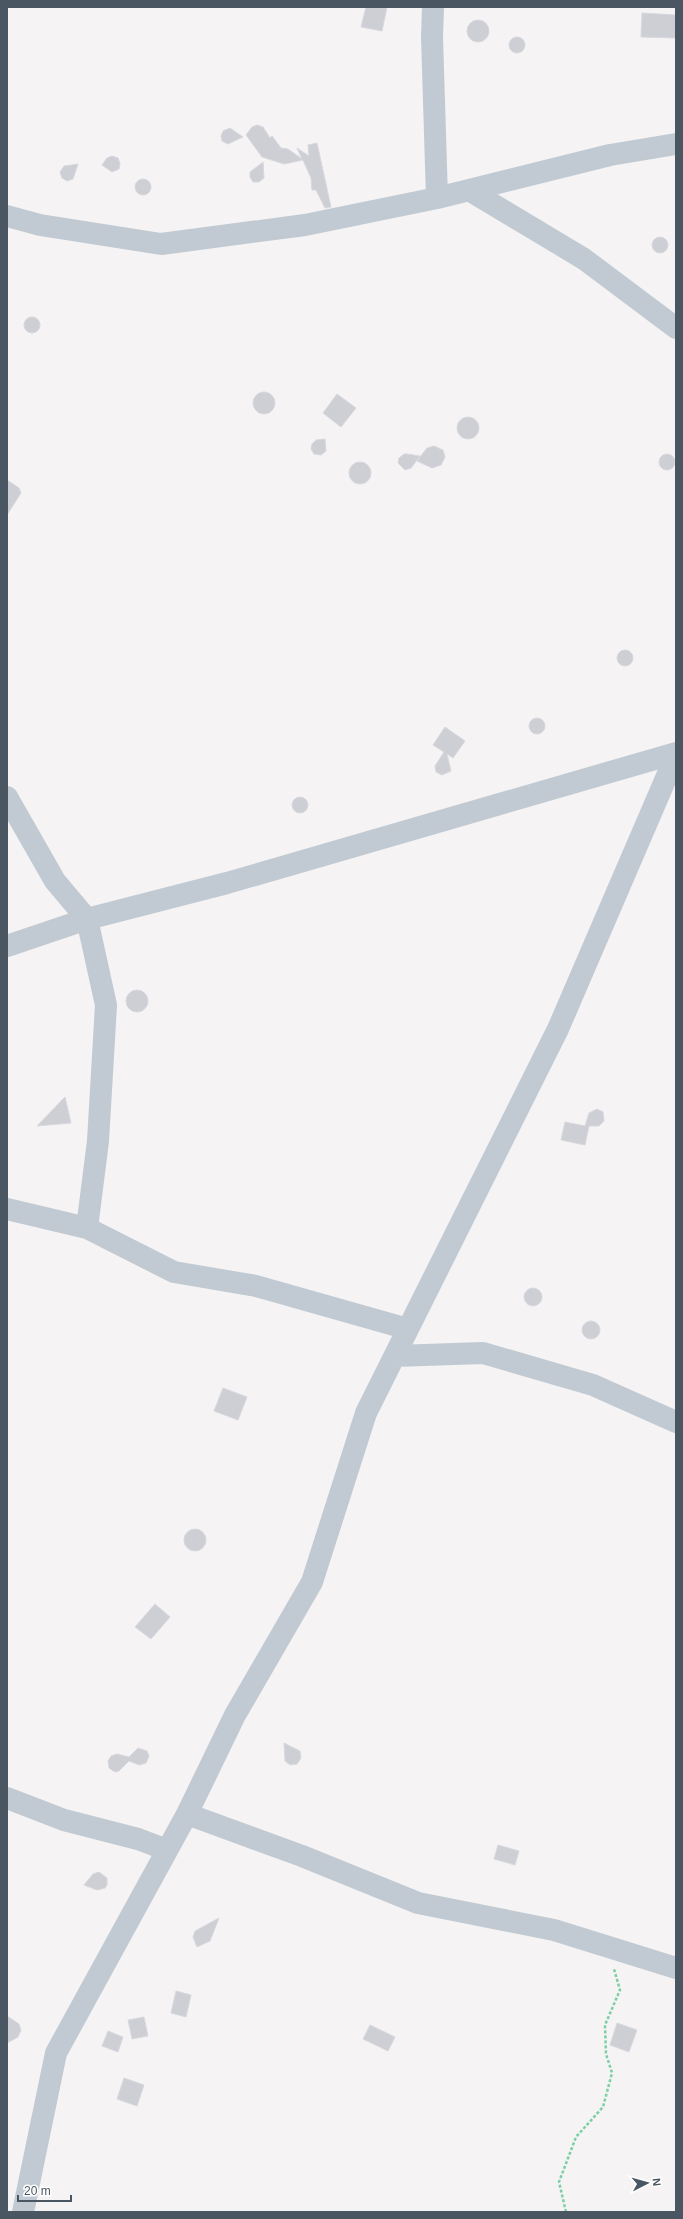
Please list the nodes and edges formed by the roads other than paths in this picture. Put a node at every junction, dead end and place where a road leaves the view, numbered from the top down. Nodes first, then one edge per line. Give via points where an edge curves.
1 (433, 7) edge
2 (676, 144) edge
3 (469, 190) junction
4 (437, 198) junction
5 (7, 216) edge
6 (676, 328) edge
7 (676, 754) edge
8 (7, 797) edge
9 (87, 919) junction
10 (7, 946) edge
11 (7, 1209) edge
12 (87, 1228) junction
13 (408, 1329) junction
14 (394, 1356) junction
15 (676, 1422) edge
16 (7, 1798) edge
17 (187, 1814) junction
18 (167, 1850) junction
19 (676, 1968) edge
20 (24, 2212) edge

1 - 4 street
2 - 3 street via 610,156
3 - 4 street
3 - 6 street via 584,259
4 - 5 street via 305,226 161,244
7 - 9 street via 227,883
7 - 13 street via 558,1029
8 - 9 street via 55,881
9 - 10 street
9 - 12 street via 106,1005 98,1141
11 - 12 street
12 - 13 street via 174,1272 256,1286
13 - 14 street
14 - 15 street via 483,1353 594,1385
14 - 17 street via 366,1413 312,1582 235,1715
16 - 18 street via 64,1820 138,1839
17 - 18 street
17 - 19 street via 302,1856 418,1903 554,1930
18 - 20 street via 56,2053

